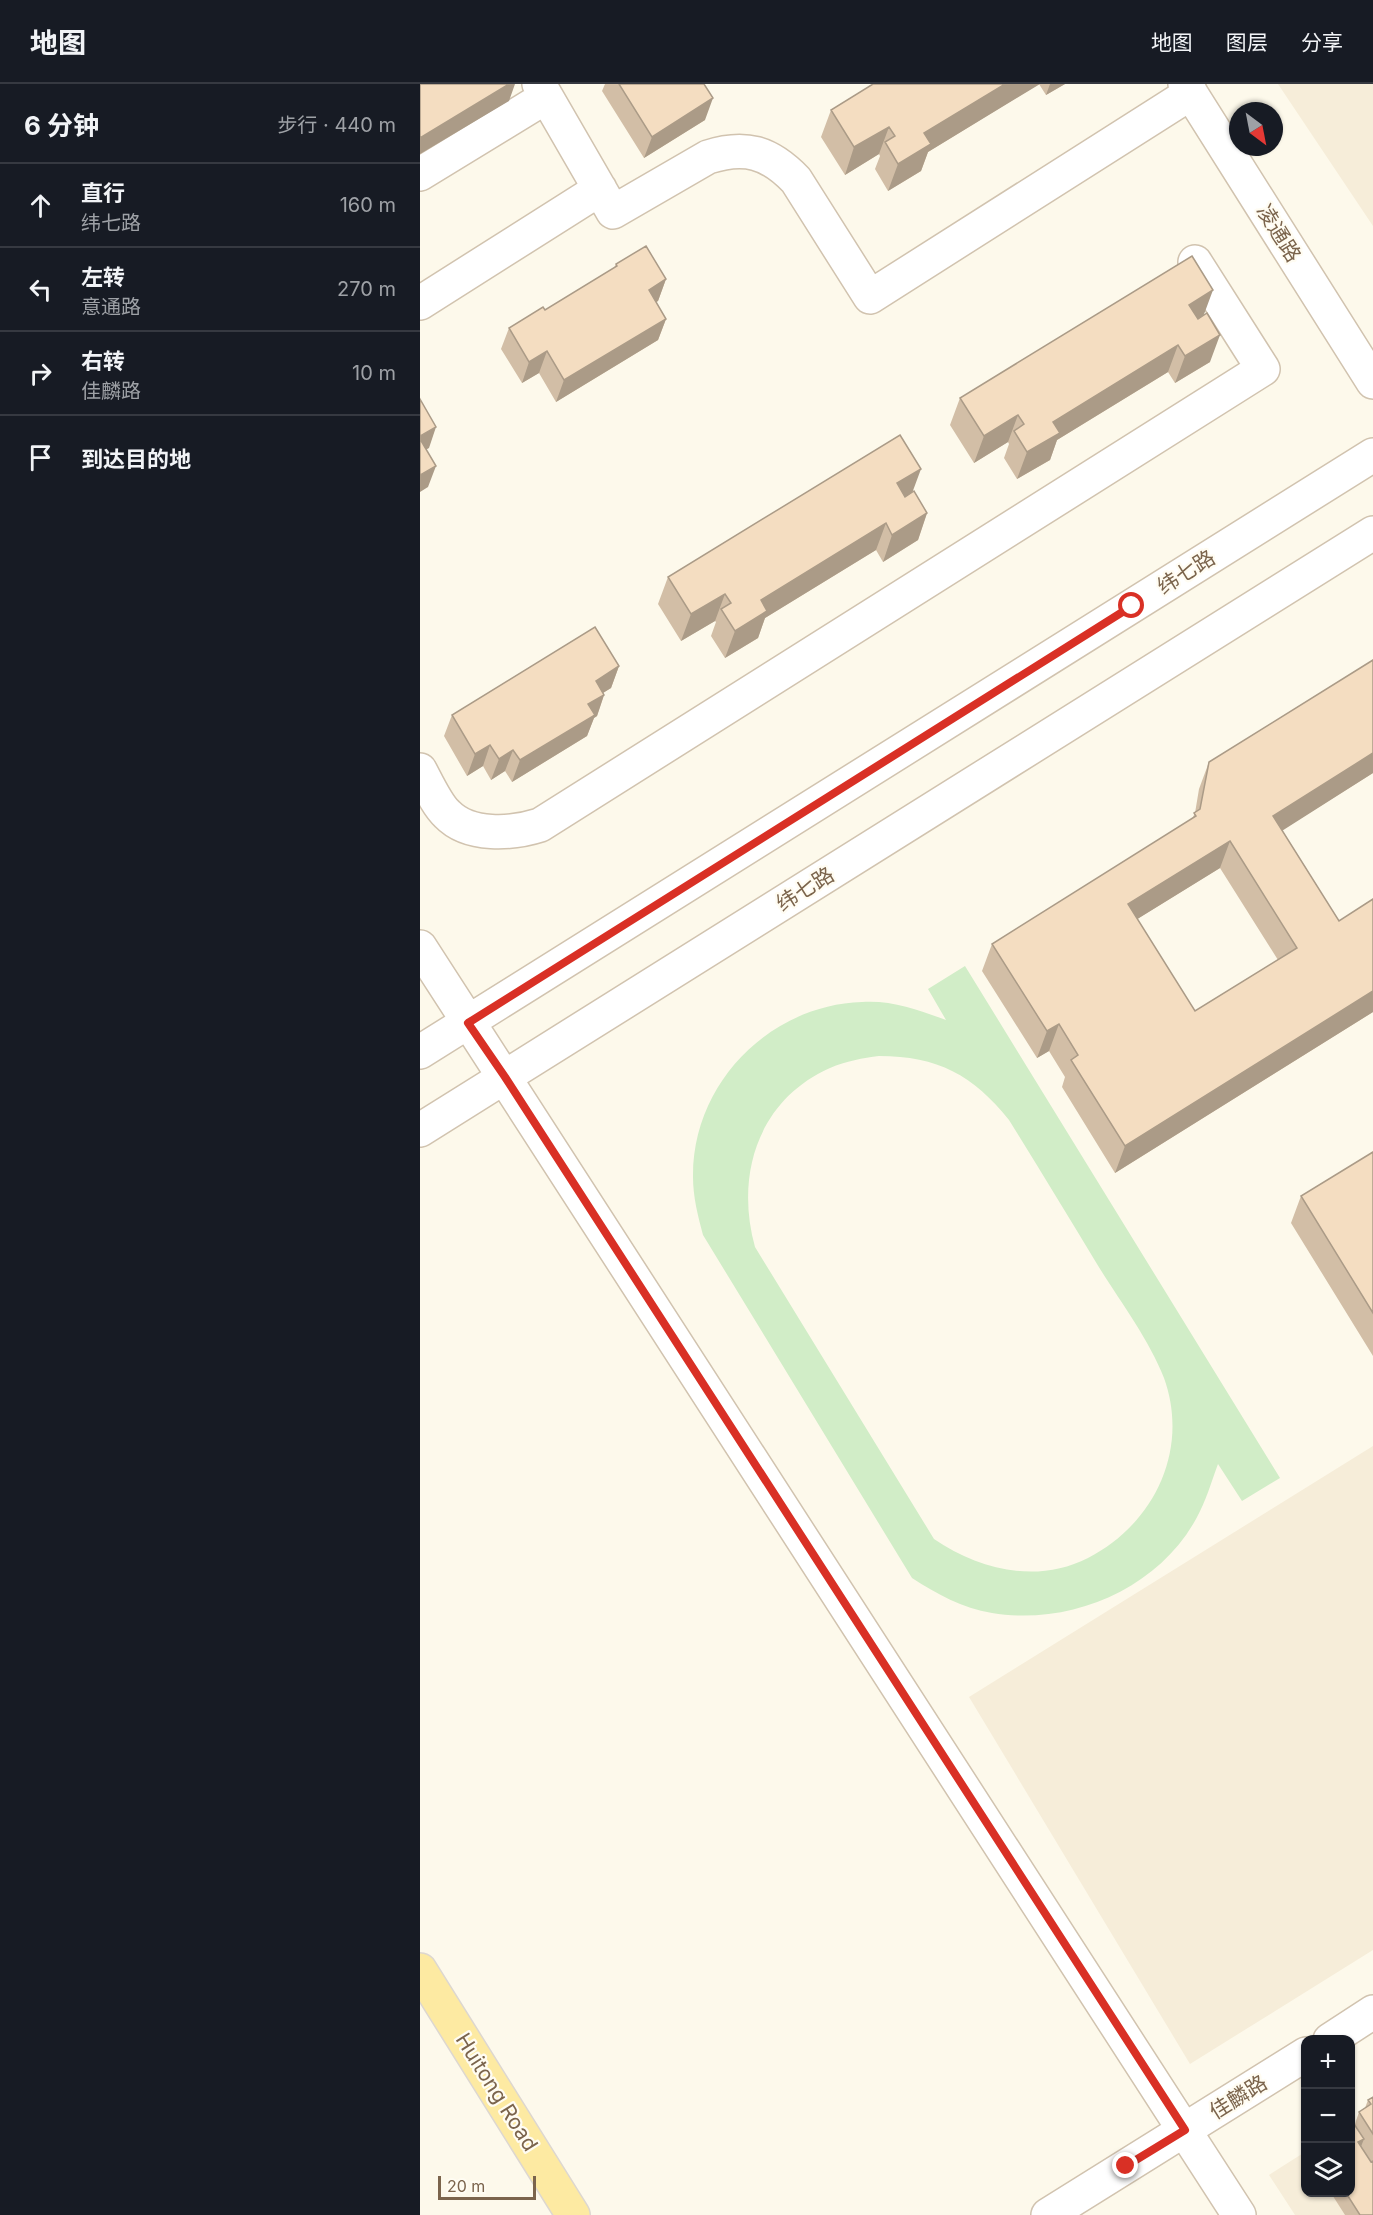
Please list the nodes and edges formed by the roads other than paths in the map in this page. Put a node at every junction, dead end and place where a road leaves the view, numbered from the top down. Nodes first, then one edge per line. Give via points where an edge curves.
1 (1188, 88) edge
2 (543, 90) edge
3 (420, 174) edge
4 (600, 189) junction
5 (1195, 262) edge
6 (420, 303) edge
7 (1373, 382) edge
8 (1373, 455) edge
9 (1373, 533) edge
10 (420, 771) edge
11 (420, 947) edge
12 (468, 1023) junction
13 (420, 1052) edge
14 (505, 1077) junction
15 (420, 1130) edge
16 (420, 1970) edge
17 (1373, 2012) edge
18 (1338, 2035) edge
19 (1301, 2058) edge
20 (1185, 2130) junction
21 (573, 2215) edge
22 (1048, 2215) edge
23 (1239, 2215) edge

1 - 4 street via 870,297 796,180 769,158 738,150 708,157 613,212
1 - 7 street, 凌通路
2 - 3 street
2 - 4 street
4 - 6 street
5 - 10 street via 1263,369 540,825 504,833 459,822 446,814
8 - 12 street, 纬七路
9 - 14 street, 纬七路
11 - 12 street
12 - 13 street, 纬七路
12 - 14 street
14 - 15 street, 纬七路
14 - 20 street
16 - 21 main road, Huitong Road
17 - 18 street
19 - 20 street, 佳麟路
20 - 22 street, 佳麟路
20 - 23 street

